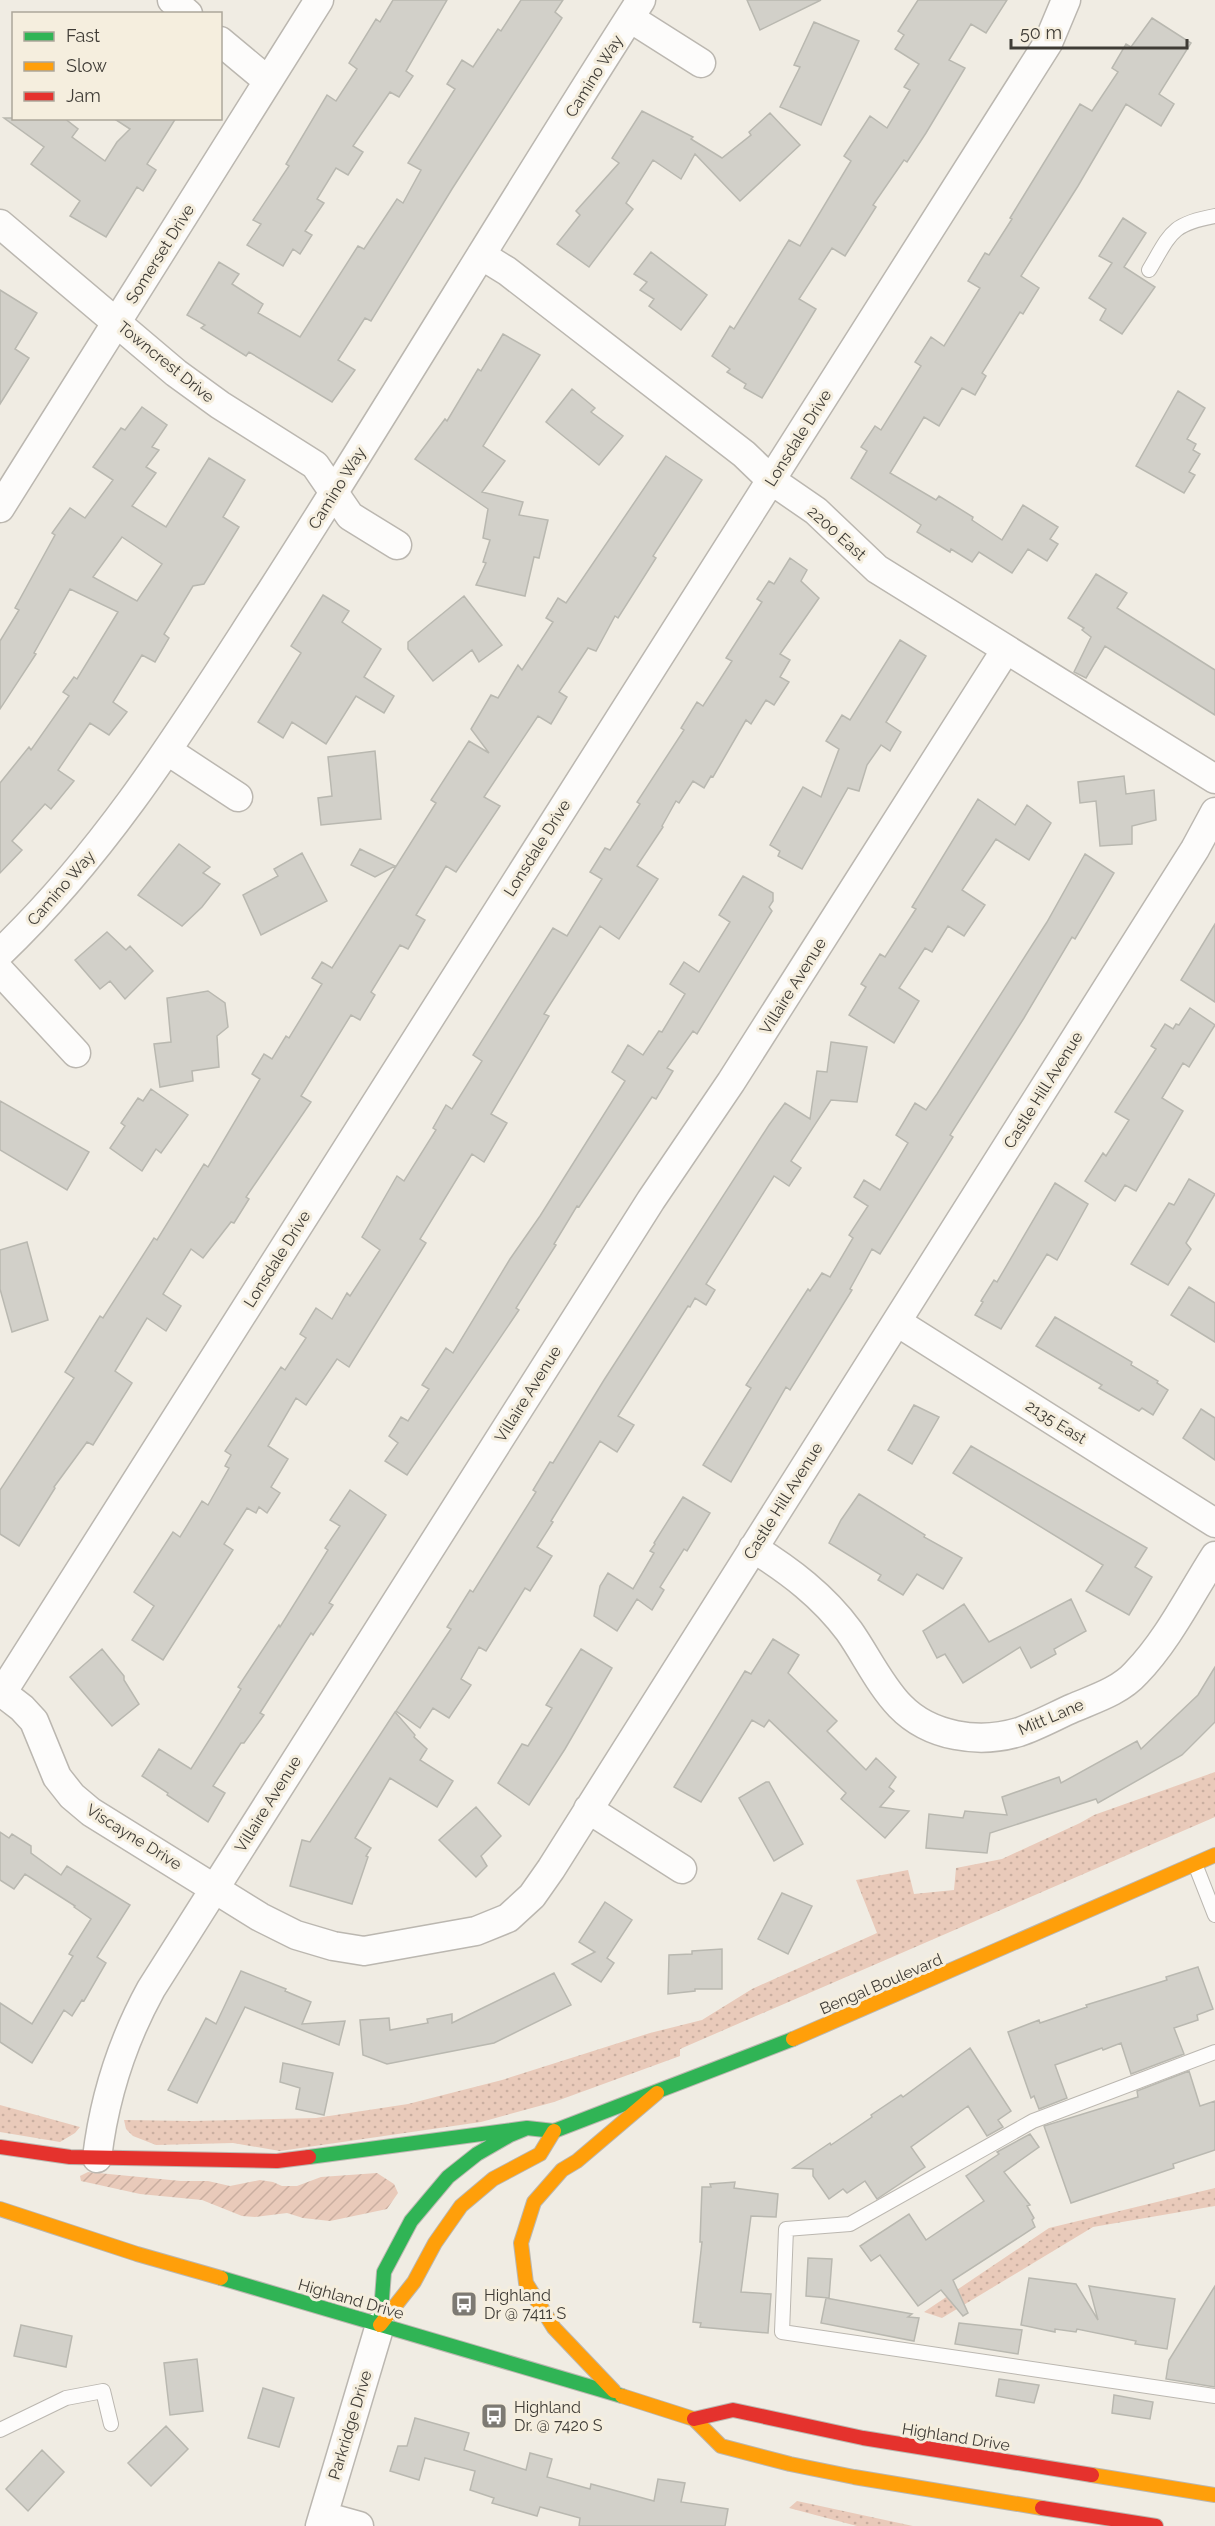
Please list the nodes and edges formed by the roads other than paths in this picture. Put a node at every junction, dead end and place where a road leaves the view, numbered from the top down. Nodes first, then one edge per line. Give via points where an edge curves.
1 (172, 0) edge
2 (319, 0) edge
3 (1066, 0) edge
4 (636, 9) edge
5 (186, 12) edge
6 (222, 43) edge
7 (700, 63) dead end
8 (268, 81) junction
9 (1215, 216) edge
10 (0, 224) edge
11 (481, 255) junction
12 (1149, 270) dead end
13 (117, 322) junction
14 (771, 480) junction
15 (334, 493) junction
16 (0, 508) edge
17 (397, 545) dead end
18 (1005, 651) junction
19 (168, 751) junction
20 (1215, 779) edge
21 (238, 797) dead end
22 (1215, 812) edge
23 (0, 953) edge
24 (0, 971) edge
25 (76, 1053) dead end
26 (897, 1322) junction
27 (1215, 1523) edge
28 (753, 1548) junction
29 (1215, 1556) edge
30 (1, 1692) edge
31 (588, 1809) junction
32 (1215, 1855) edge
33 (1195, 1864) junction
34 (682, 1869) dead end
35 (215, 1888) junction
36 (1215, 1915) edge
37 (1215, 2052) edge
38 (657, 2093) junction
39 (527, 2128) junction
40 (554, 2131) junction
41 (0, 2148) edge
42 (97, 2157) junction
43 (0, 2210) edge
44 (380, 2325) junction
45 (615, 2393) junction
46 (1215, 2396) edge
47 (694, 2419) junction
48 (111, 2424) dead end
49 (0, 2430) edge
50 (1215, 2495) edge
51 (322, 2521) edge
52 (359, 2526) edge
53 (1156, 2526) edge

1 - 5 street
2 - 8 street, Somerset Drive
3 - 14 street, Lonsdale Drive via 1048,44
4 - 7 street
4 - 11 street, Camino Way
6 - 8 street
8 - 13 street, Somerset Drive
9 - 12 lane via 1184,223 1172,232
10 - 13 street, Towncrest Drive
11 - 14 street, 2200 East via 526,285 744,454
11 - 15 street, Camino Way
13 - 15 street, Towncrest Drive via 184,379 315,465
13 - 16 street, Somerset Drive
14 - 18 street, 2200 East via 816,511 877,569
14 - 30 street, Lonsdale Drive
15 - 17 street, Towncrest Drive via 351,516
15 - 19 street, Camino Way
18 - 20 street, 2200 East
18 - 35 street, Villaire Avenue
19 - 21 street
19 - 23 street, Camino Way via 42,914
22 - 26 street, Castle Hill Avenue
24 - 25 street
26 - 27 street, 2135 East
26 - 28 street, Castle Hill Avenue
28 - 29 street, Mitt Lane via 801,1580 827,1604 901,1707 918,1721 949,1734 982,1739 1018,1732 1113,1690 1135,1674
28 - 31 street, Castle Hill Avenue
30 - 35 street, Viscayne Drive via 34,1721 57,1777 72,1796
31 - 34 street
31 - 35 street, Castle Hill Avenue via 532,1896 508,1918 476,1931 364,1951 333,1946 296,1935
32 - 33 main road, Bengal Boulevard
33 - 36 lane
33 - 38 main road, Bengal Boulevard via 816,2030
35 - 42 street, Villaire Avenue via 135,2019 101,2126
37 - 46 lane via 1033,2121 850,2224 786,2229 782,2332
38 - 40 main road, Bengal Boulevard
38 - 45 main road via 562,2170 534,2202 521,2243 526,2283 534,2297 554,2328
39 - 40 main road, Bengal Boulevard
39 - 42 main road, Bengal Boulevard via 277,2161
39 - 44 main road via 477,2154 422,2205 384,2272
40 - 44 main road via 540,2154 493,2179 462,2206 435,2243 414,2282
41 - 42 main road, Bengal Boulevard
43 - 44 main road, Highland Drive
44 - 45 main road, Highland Drive
44 - 51 street, Parkridge Drive
45 - 47 main road, Highland Drive
47 - 50 main road, Highland Drive via 733,2410 874,2440
47 - 53 main road, Highland Drive via 721,2446 790,2464
48 - 49 lane via 103,2391 66,2398
51 - 52 street

